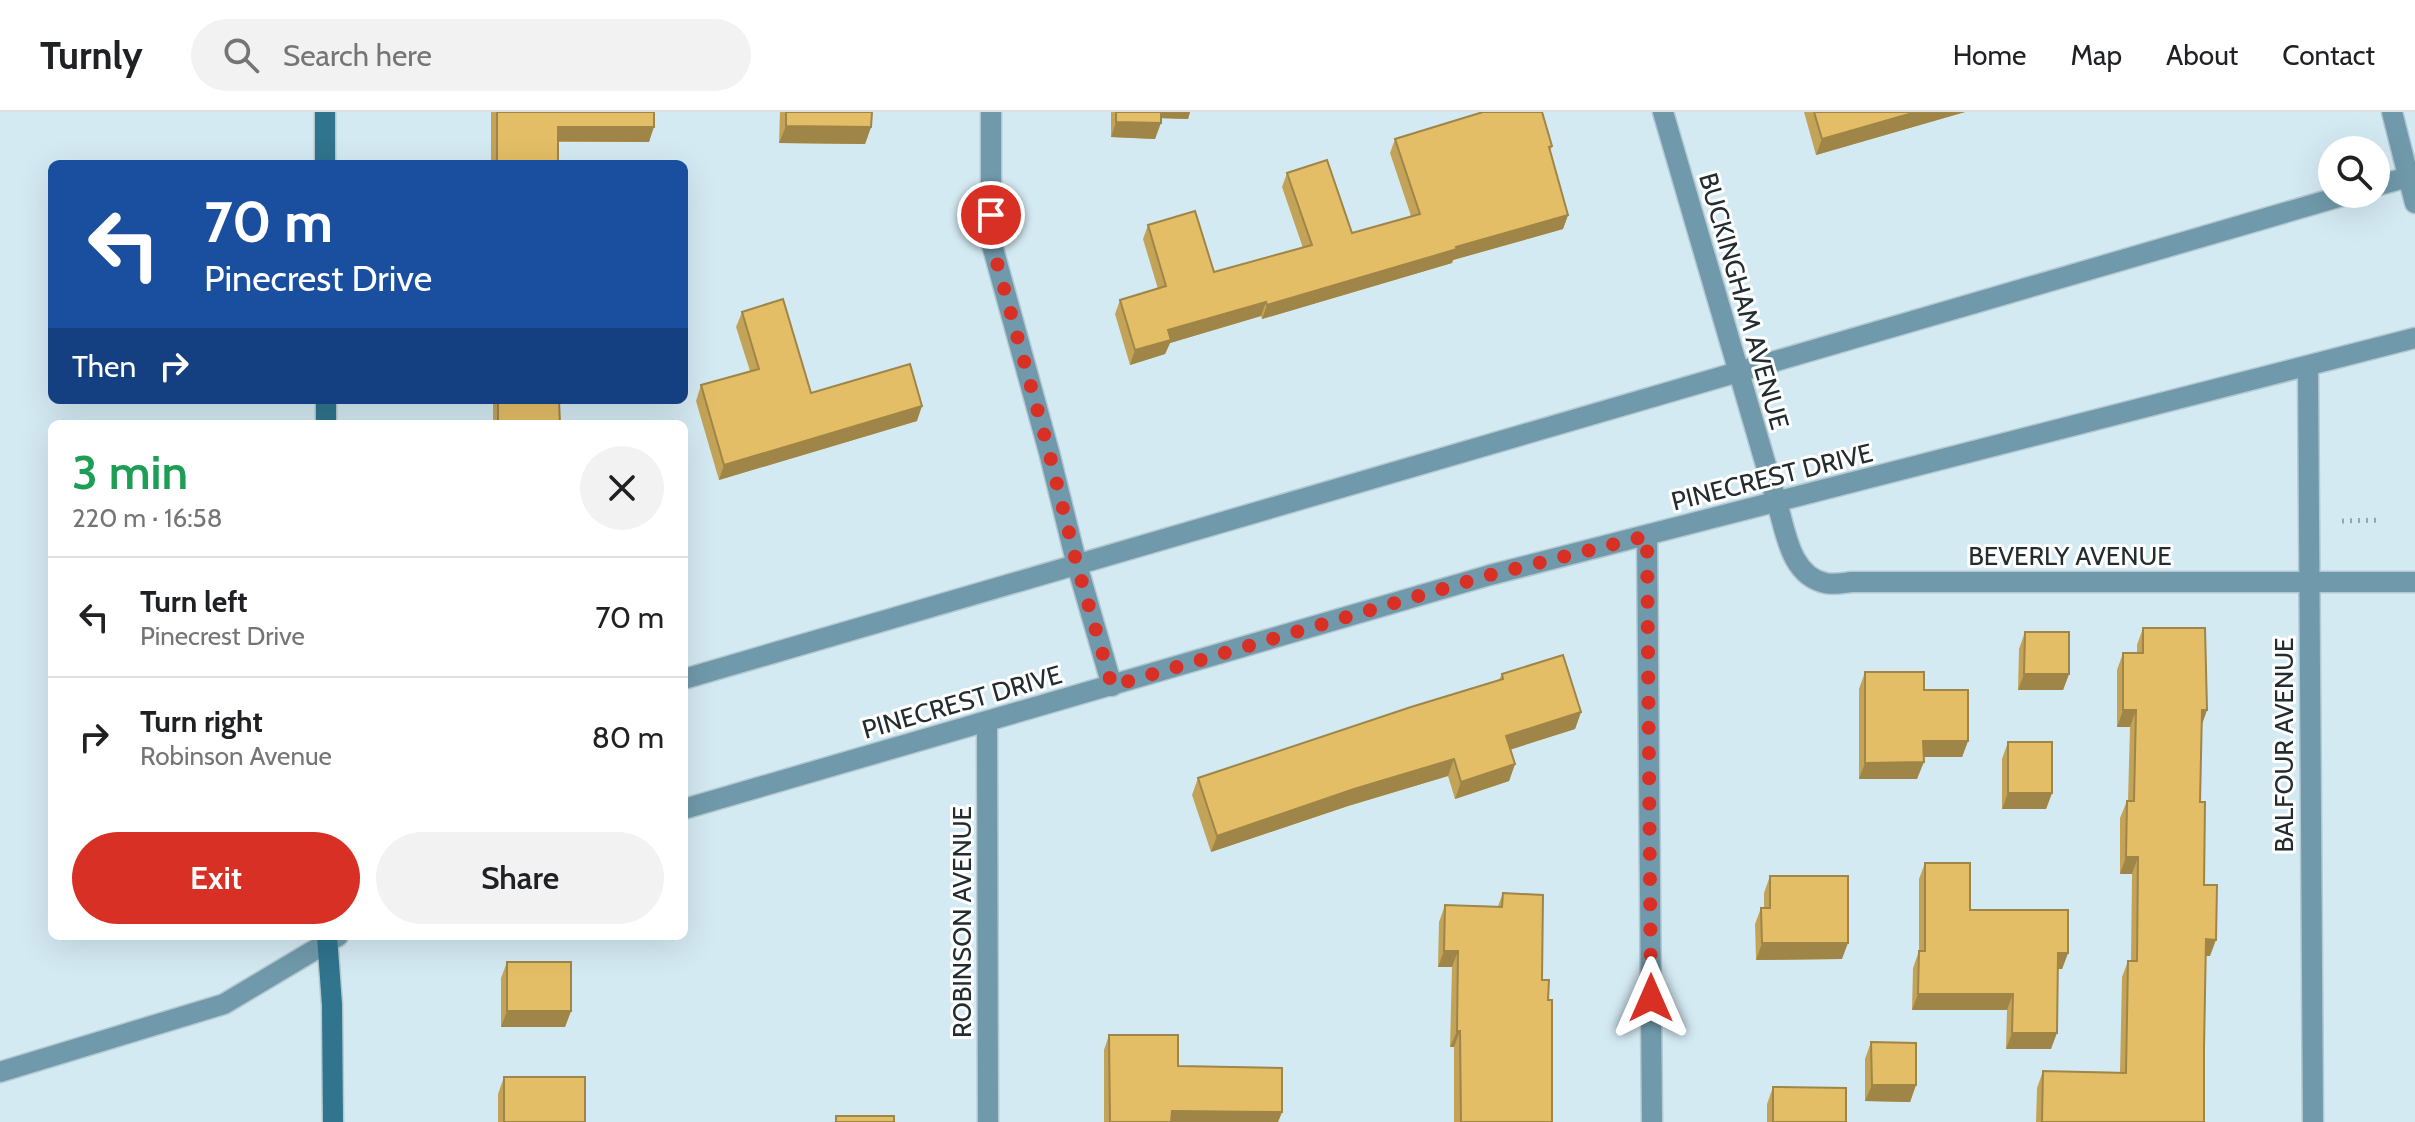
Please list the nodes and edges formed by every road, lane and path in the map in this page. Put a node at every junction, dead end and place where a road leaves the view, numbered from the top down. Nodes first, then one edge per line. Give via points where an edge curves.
1 (325, 112) edge
2 (991, 112) edge
3 (1663, 112) edge
4 (2392, 112) edge
5 (325, 160) edge
6 (2412, 176) edge
7 (2390, 182) edge
8 (2318, 203) edge
9 (2415, 203) edge
10 (2415, 338) edge
11 (2308, 367) junction
12 (1737, 373) junction
13 (1777, 503) junction
14 (2382, 520) dead end
15 (2351, 521) dead end
16 (1647, 536) junction
17 (1077, 565) junction
18 (2309, 582) junction
19 (2415, 582) edge
20 (688, 678) edge
21 (1112, 686) junction
22 (987, 722) junction
23 (688, 808) edge
24 (328, 940) edge
25 (331, 940) edge
26 (0, 1072) edge
27 (333, 1122) edge
28 (988, 1122) edge
29 (1652, 1122) edge
30 (2313, 1122) edge

1 - 5 main road
2 - 17 street via 991,241
3 - 12 street, BUCKINGHAM AVENUE
4 - 6 street
6 - 7 street
6 - 9 street
8 - 12 street
10 - 11 street, PINECREST DRIVE
11 - 13 street, PINECREST DRIVE
11 - 18 street, BALFOUR AVENUE
12 - 13 street, BUCKINGHAM AVENUE
12 - 17 street
13 - 16 street, PINECREST DRIVE
13 - 18 street, BEVERLY AVENUE via 1796,563 1809,577 1827,584
14 - 15 path
16 - 21 street, PINECREST DRIVE via 1490,575
16 - 29 street
17 - 20 street
17 - 21 street
18 - 19 street, BEVERLY AVENUE
18 - 30 street, BALFOUR AVENUE
21 - 22 street, PINECREST DRIVE
22 - 23 street, PINECREST DRIVE
22 - 28 street, ROBINSON AVENUE
24 - 26 street via 224,1004
25 - 27 main road

